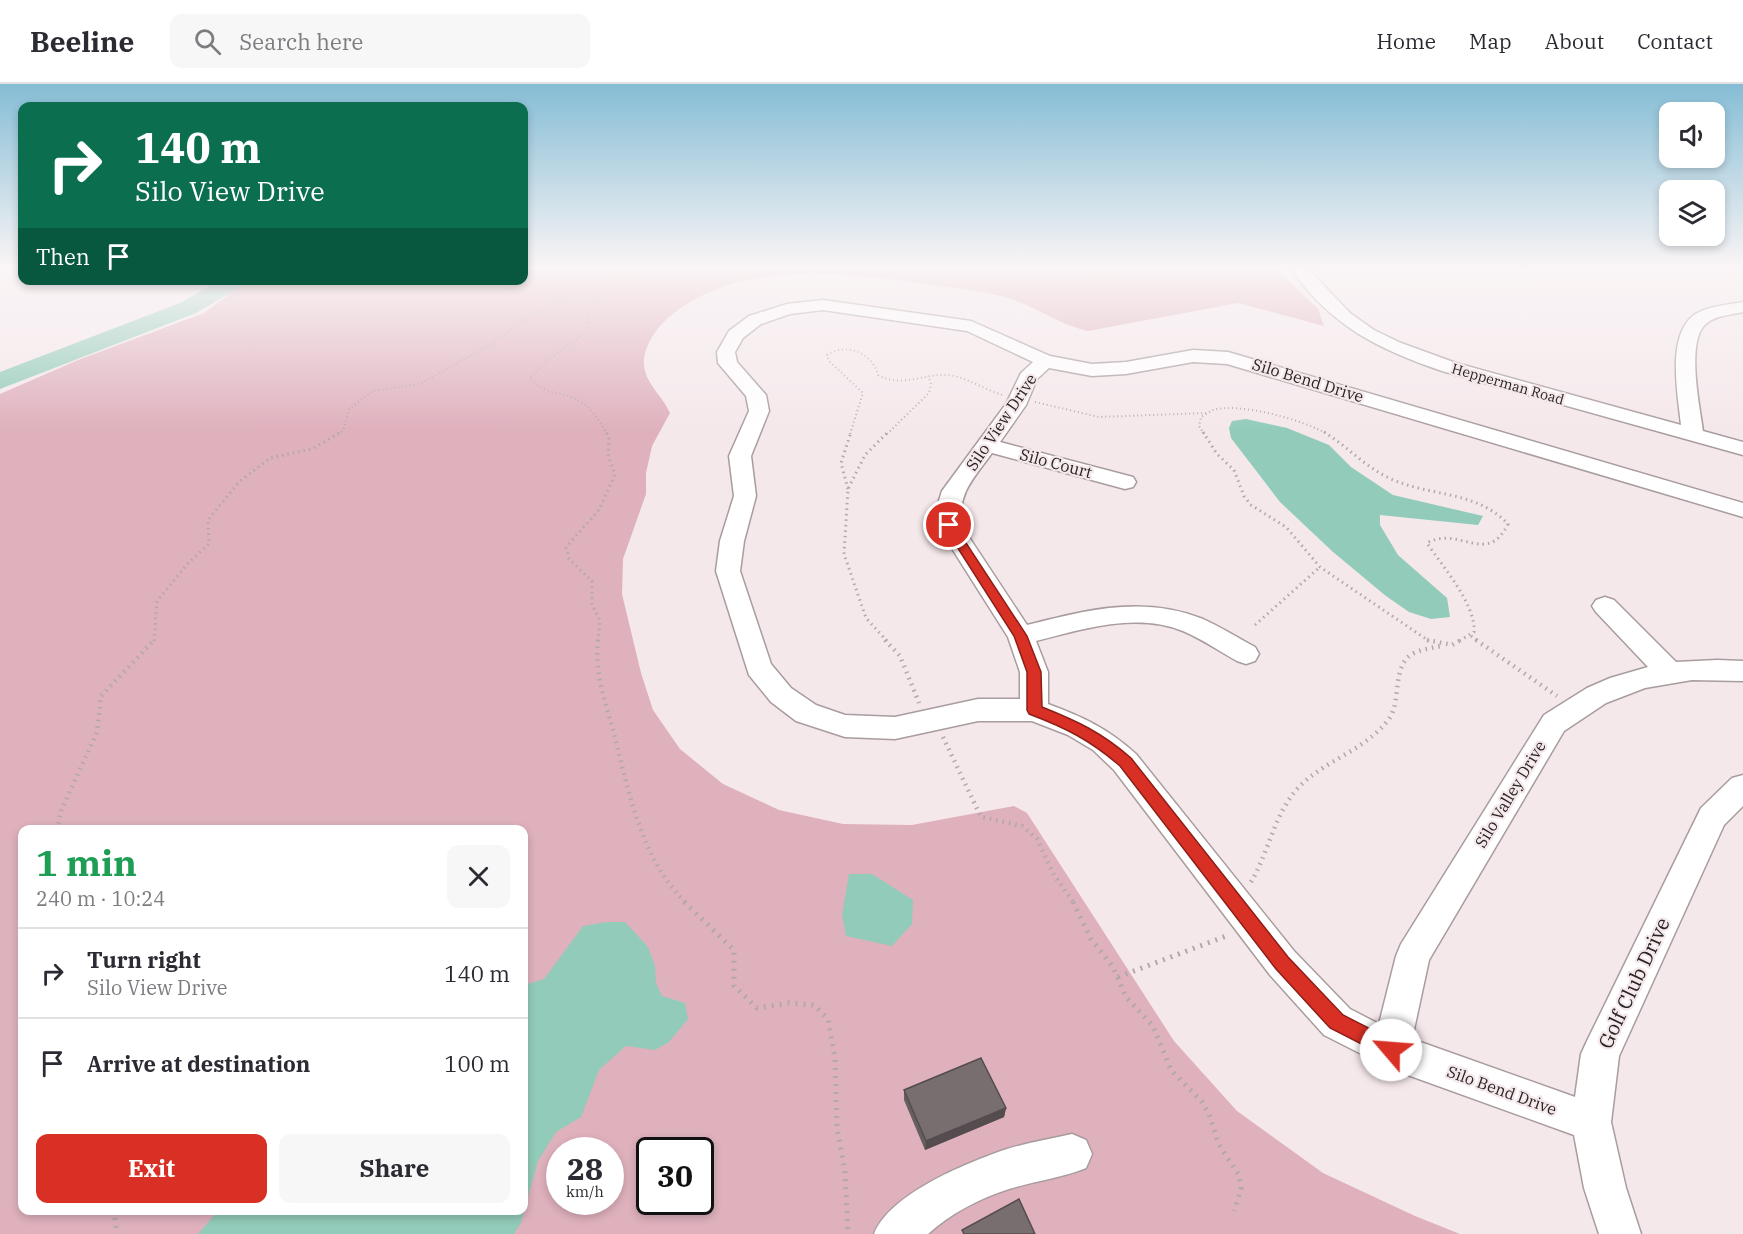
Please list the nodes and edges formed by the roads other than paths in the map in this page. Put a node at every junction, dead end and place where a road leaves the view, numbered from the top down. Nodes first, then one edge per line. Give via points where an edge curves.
1 (751, 323) edge
2 (948, 323) edge
3 (1353, 323) edge
4 (1695, 323) edge
5 (1045, 361) junction
6 (1694, 436) junction
7 (987, 445) junction
8 (1743, 449) edge
9 (1125, 482) dead end
10 (1743, 510) edge
11 (1605, 606) dead end
12 (1021, 636) junction
13 (1246, 654) dead end
14 (1743, 671) edge
15 (1670, 672) junction
16 (1034, 710) junction
17 (1743, 787) edge
18 (1391, 1050) junction
19 (1591, 1122) junction
20 (1072, 1154) dead end
21 (895, 1234) edge
22 (1620, 1234) edge

1 - 16 street, Silo Bend Drive via 735,335 726,352 728,363 756,395 759,411 740,456 745,496 728,571 759,668 781,695 806,713 845,726 895,728 978,710
2 - 5 street, Silo Bend Drive via 971,326
3 - 6 street, Hepperman Road via 1383,342 1449,367
4 - 6 street via 1688,334 1686,363
5 - 7 street, Silo View Drive via 1028,377 1016,405
5 - 10 street, Silo Bend Drive via 1109,370 1193,356 1228,358
6 - 8 street, Hepperman Road
7 - 9 street, Silo Court
7 - 12 street, Silo View Drive via 953,491 949,525
11 - 15 street
12 - 13 street via 1099,616 1142,614 1184,621
12 - 16 street, Silo View Drive via 1034,672
14 - 15 street, Silo Valley Drive
15 - 18 street, Silo Valley Drive via 1596,694 1554,723 1413,956
16 - 18 street, Silo Bend Drive via 1078,727 1125,762 1282,963 1337,1022
17 - 19 street, Golf Club Drive via 1712,817 1600,1054
18 - 19 street, Silo Bend Drive
19 - 22 street, Golf Club Drive
20 - 21 street via 1005,1170 932,1203

